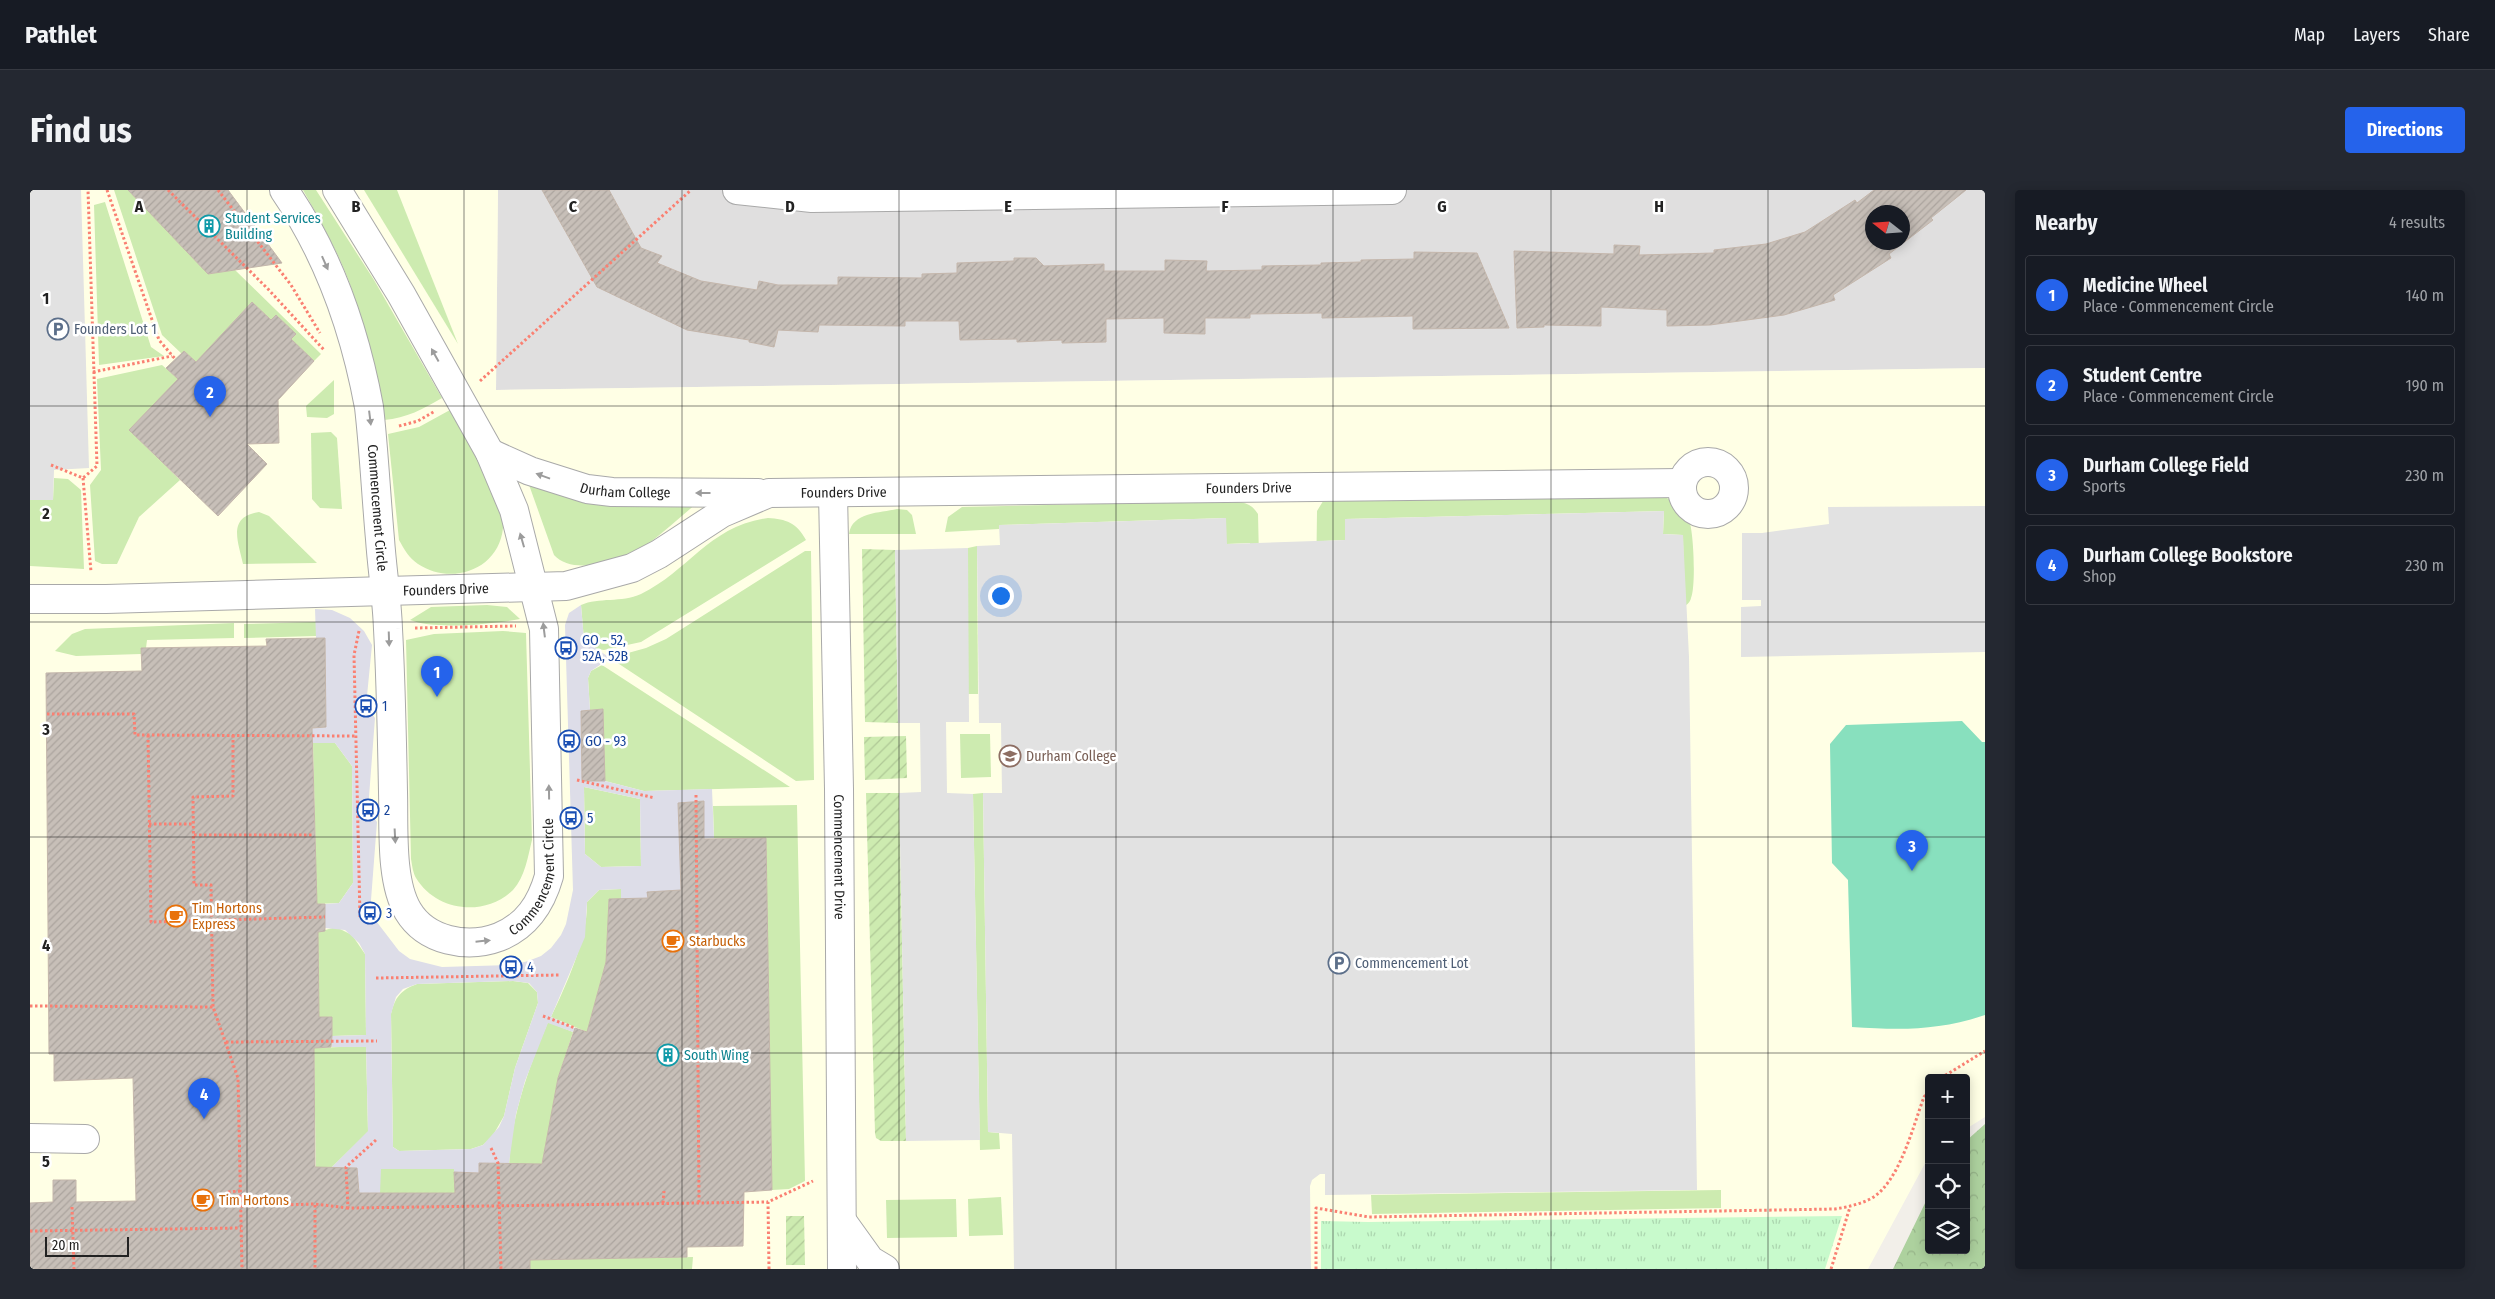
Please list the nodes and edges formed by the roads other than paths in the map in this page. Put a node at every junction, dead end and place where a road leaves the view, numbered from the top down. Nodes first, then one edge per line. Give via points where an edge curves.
1 (284, 190) edge
2 (338, 190) edge
3 (738, 190) edge
4 (1392, 190) edge
5 (490, 453) junction
6 (1681, 483) dead end
7 (770, 493) junction
8 (833, 493) junction
9 (535, 587) junction
10 (384, 590) junction
11 (30, 598) edge
12 (30, 1138) edge
13 (85, 1138) dead end
14 (842, 1221) junction
15 (842, 1269) edge
16 (885, 1269) edge

1 -> 10 street, Commencement Circle via 324,261 344,310 363,377 371,426
5 -> 2 street, Commencement Circle via 401,294
3 - 4 street via 812,198
7 -> 5 street, Durham College via 587,489 530,471
9 -> 5 street, Commencement Circle via 514,510
6 - 8 street, Founders Drive
7 - 8 street, Founders Drive
7 - 9 street, Founders Drive via 722,513 632,568 566,586
8 - 14 street, Commencement Drive
9 - 10 street, Founders Drive
10 -> 9 street, Commencement Circle via 397,872 401,896 422,928 441,938 465,943 491,940 511,932 542,899 549,876 544,629
10 - 11 street, Founders Drive via 106,599
12 - 13 street
14 - 15 street, Commencement Drive
14 - 16 street via 870,1260

